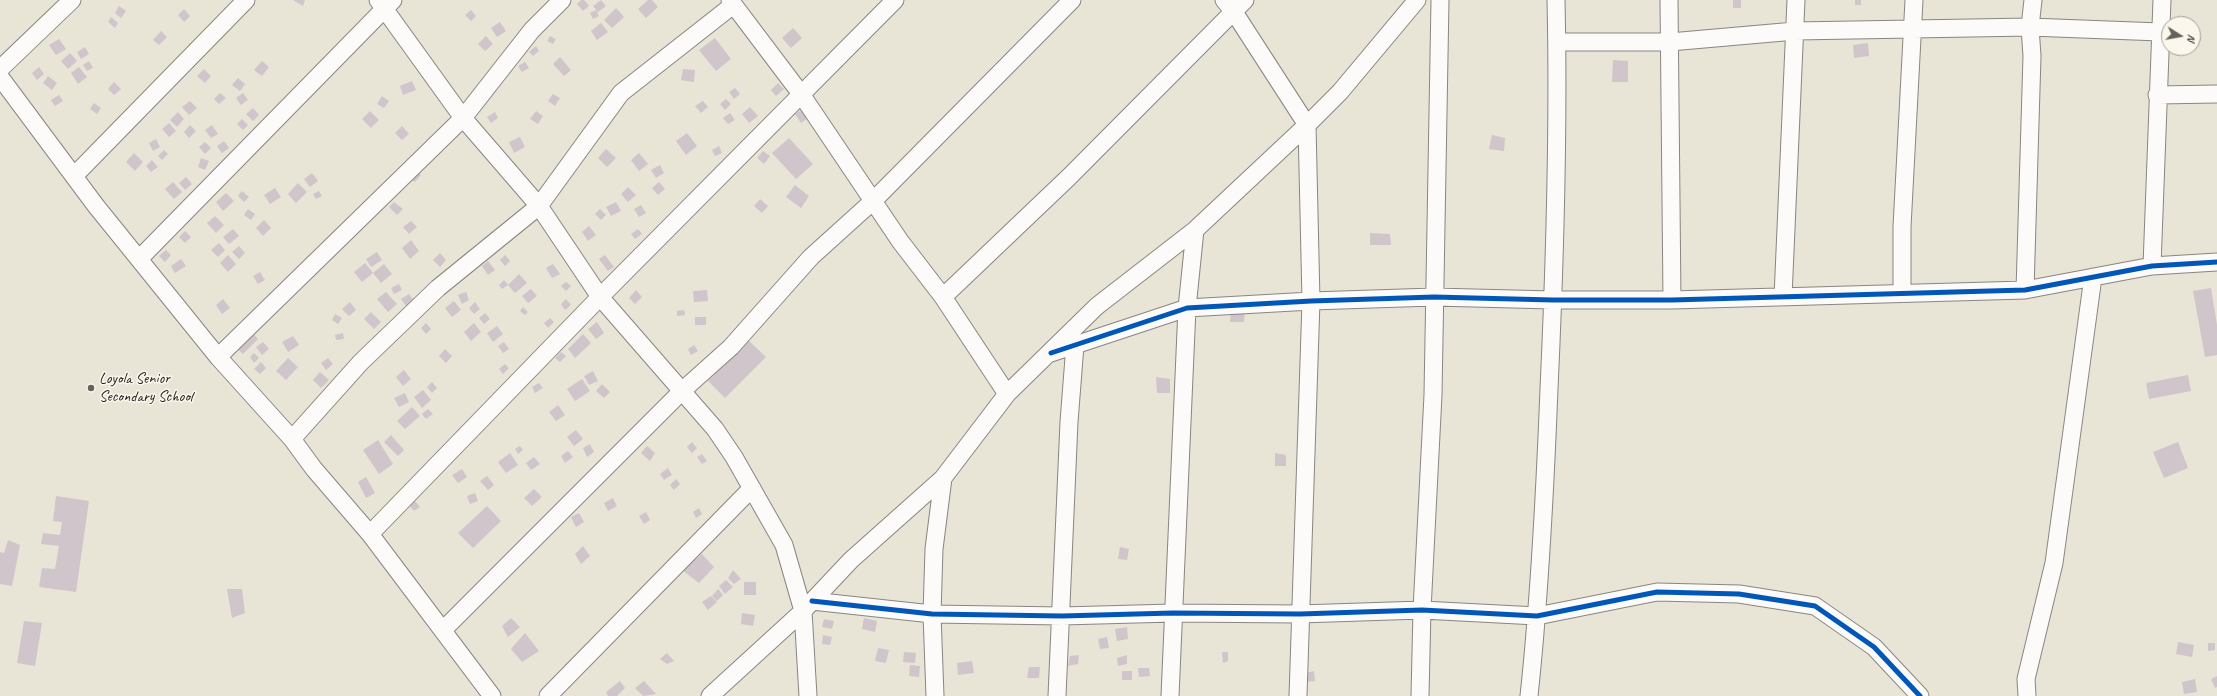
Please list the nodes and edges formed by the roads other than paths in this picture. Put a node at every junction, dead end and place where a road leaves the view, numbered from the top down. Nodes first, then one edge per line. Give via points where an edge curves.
1 (72, 0) edge
2 (246, 0) edge
3 (562, 0) edge
4 (895, 0) edge
5 (1072, 0) edge
6 (1417, 0) edge
7 (1440, 0) edge
8 (1556, 0) edge
9 (1669, 0) edge
10 (1796, 0) edge
11 (1914, 0) edge
12 (2032, 0) edge
13 (2162, 0) edge
14 (731, 2) edge
15 (385, 3) edge
16 (1234, 4) edge
17 (2030, 28) junction
18 (1912, 30) junction
19 (1795, 31) junction
20 (2160, 32) junction
21 (1557, 42) junction
22 (1670, 42) junction
23 (0, 69) edge
24 (0, 77) edge
25 (801, 94) junction
26 (2217, 94) edge
27 (2157, 95) junction
28 (463, 118) junction
29 (1307, 125) junction
30 (74, 176) junction
31 (873, 201) junction
32 (539, 206) junction
33 (1195, 230) junction
34 (140, 258) junction
35 (2217, 262) edge
36 (2152, 266) junction
37 (2093, 277) junction
38 (2025, 290) junction
39 (1902, 293) junction
40 (1783, 296) junction
41 (600, 297) junction
42 (943, 297) junction
43 (1434, 297) junction
44 (1553, 300) junction
45 (1672, 300) junction
46 (1311, 301) junction
47 (1186, 308) junction
48 (1075, 345) junction
49 (1051, 353) junction
50 (218, 357) junction
51 (683, 390) junction
52 (1007, 394) junction
53 (292, 439) junction
54 (943, 478) junction
55 (752, 488) junction
56 (370, 534) junction
57 (807, 606) junction
58 (1422, 610) junction
59 (1173, 613) junction
60 (932, 614) junction
61 (1300, 614) junction
62 (1062, 616) junction
63 (1537, 616) junction
64 (443, 630) junction
65 (713, 694) edge
66 (492, 696) edge
67 (548, 696) edge
68 (808, 696) edge
69 (935, 696) edge
70 (1057, 696) edge
71 (1170, 696) edge
72 (1298, 696) edge
73 (1420, 696) edge
74 (1529, 696) edge
75 (1920, 696) edge
76 (2027, 696) edge

1 - 23 street
2 - 30 street
3 - 28 street via 532,30
4 - 25 street
5 - 31 street
6 - 29 street via 1340,92
7 - 43 street
8 - 21 street
9 - 22 street
10 - 19 street
11 - 18 street
12 - 17 street
13 - 20 street
14 - 25 street
14 - 32 street via 621,93
15 - 28 street
15 - 34 street
16 - 29 street
16 - 42 street via 1069,177
17 - 18 street
17 - 20 street
17 - 38 street via 2032,56
18 - 19 street
18 - 39 street via 1902,219
19 - 22 street
19 - 40 street
20 - 27 street
21 - 22 street
21 - 44 street via 1558,109
22 - 45 street
24 - 30 street
25 - 31 street
25 - 41 street
26 - 27 street
27 - 36 street
28 - 32 street
28 - 50 street
29 - 33 street
29 - 46 street
30 - 34 street
31 - 42 street
31 - 51 street via 811,257 731,346
32 - 41 street
32 - 53 street via 438,288 361,362
33 - 47 street
33 - 49 street via 1097,306
34 - 50 street
35 - 36 street
36 - 37 street
37 - 38 street
37 - 76 street via 2054,563 2026,679
38 - 39 street
39 - 40 street
40 - 45 street
41 - 51 street
41 - 56 street
42 - 52 street
43 - 44 street
43 - 46 street
43 - 58 street via 1433,395
44 - 45 street
44 - 63 street
46 - 47 street
46 - 61 street
47 - 48 street
47 - 59 street
48 - 49 street
48 - 62 street via 1069,422
49 - 52 street
50 - 53 street
51 - 55 street via 715,429
51 - 64 street
52 - 54 street
53 - 56 street via 314,469
54 - 57 street via 851,560
54 - 60 street via 934,550
55 - 57 street via 784,545
55 - 67 street
56 - 64 street
57 - 60 street
57 - 65 street
57 - 68 street
58 - 61 street
58 - 63 street
58 - 73 street
59 - 61 street
59 - 62 street
59 - 71 street
60 - 62 street
60 - 69 street
61 - 72 street
62 - 70 street
63 - 74 street
63 - 75 street via 1657,592 1739,594 1815,606 1874,647
64 - 66 street

